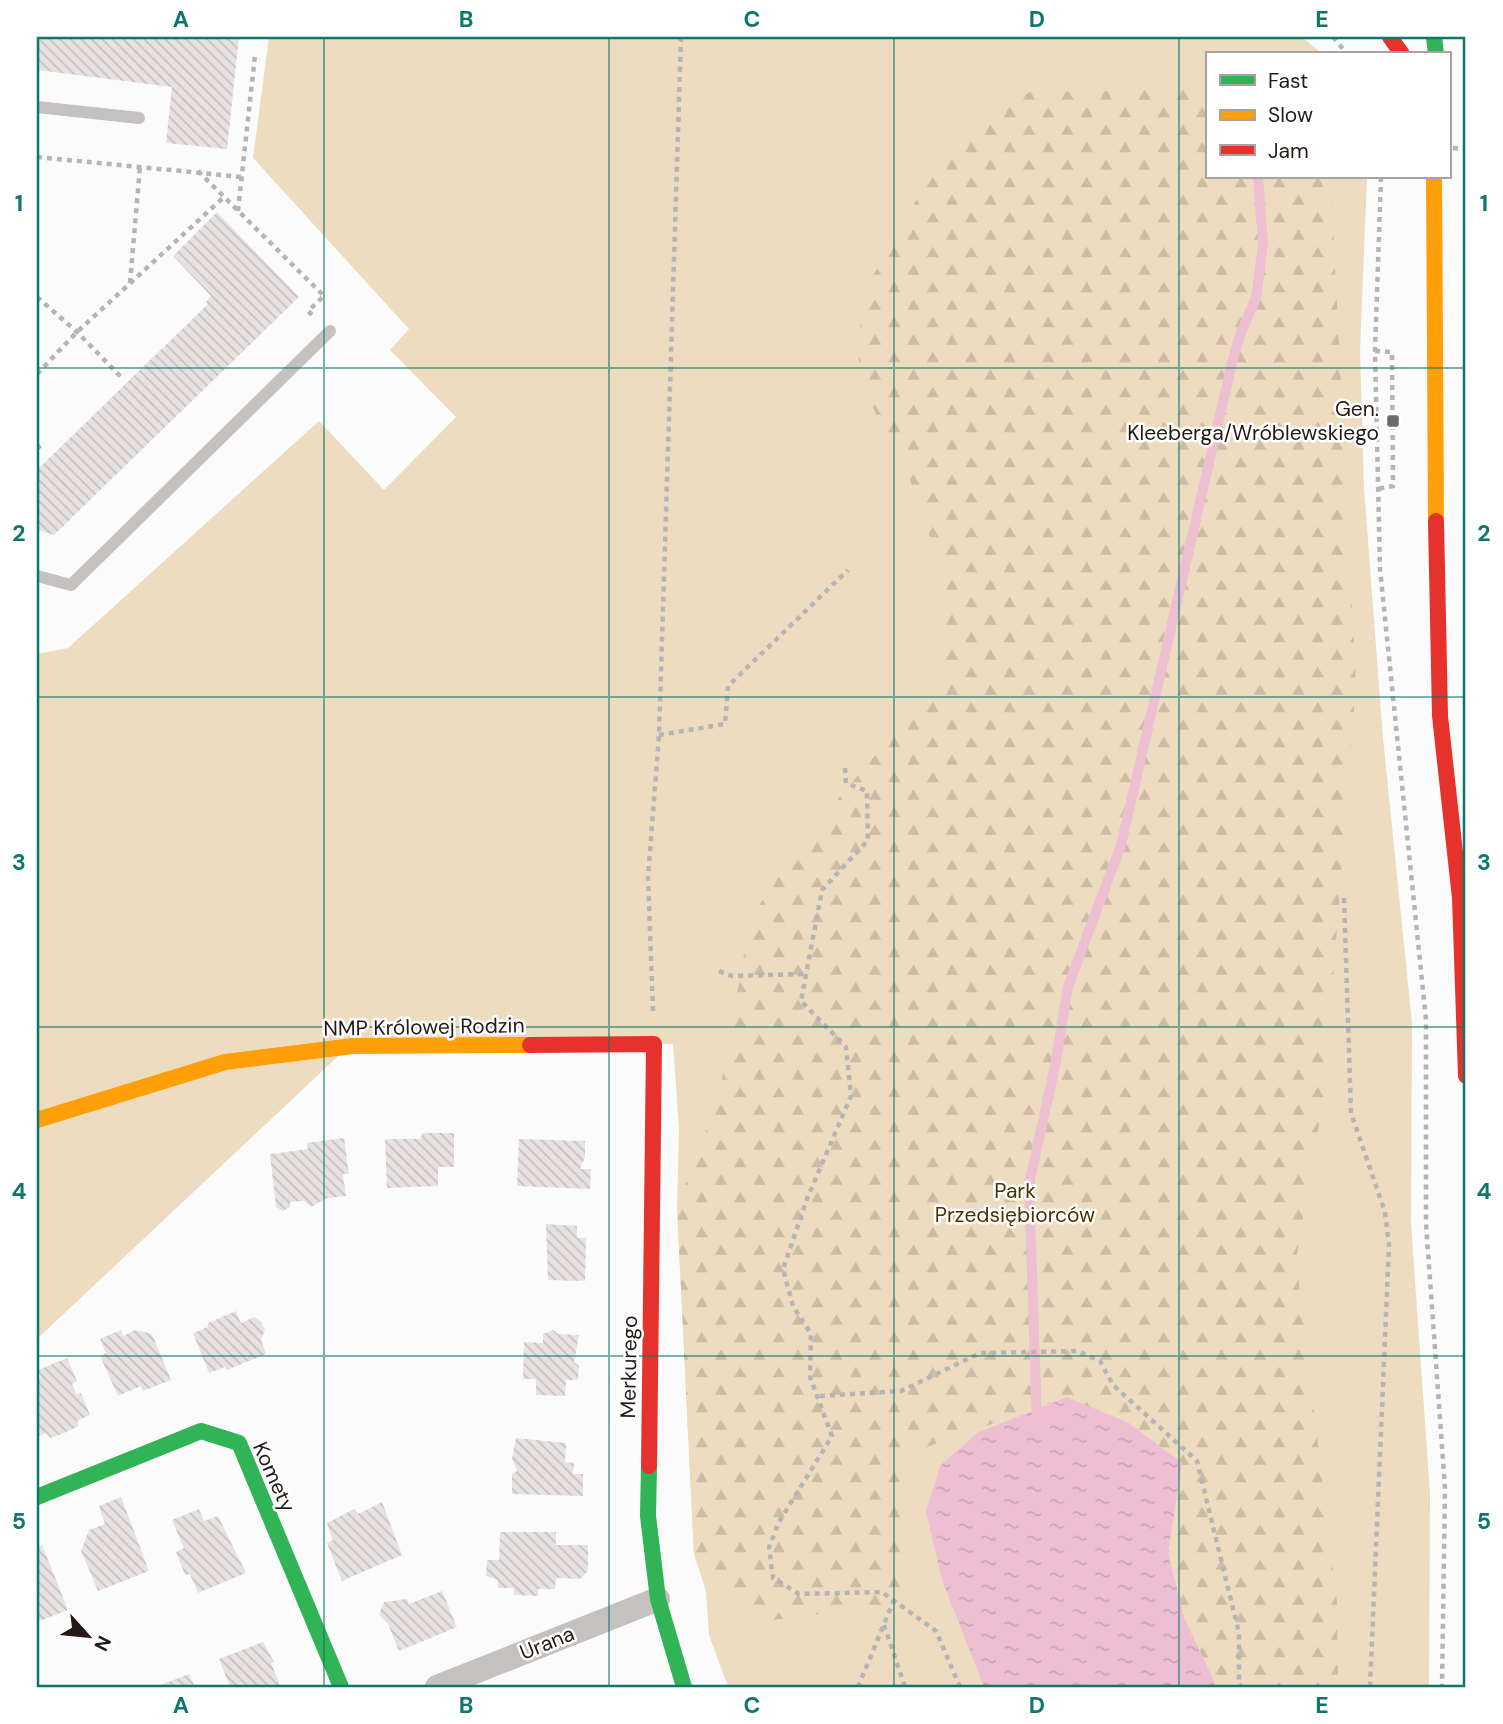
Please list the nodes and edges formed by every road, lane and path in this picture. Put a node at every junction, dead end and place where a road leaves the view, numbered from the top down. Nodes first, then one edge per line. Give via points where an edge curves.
1 (681, 37) edge
2 (1333, 37) edge
3 (1390, 37) edge
4 (1345, 52) edge
5 (1401, 52) edge
6 (255, 55) dead end
7 (37, 107) edge
8 (139, 118) dead end
9 (37, 157) edge
10 (140, 167) junction
11 (198, 172) junction
12 (242, 177) junction
13 (1381, 178) edge
14 (1434, 178) edge
15 (224, 197) junction
16 (238, 211) junction
17 (131, 283) junction
18 (37, 297) edge
19 (77, 331) junction
20 (330, 331) joint
21 (1375, 351) junction
22 (37, 373) edge
23 (122, 378) dead end
24 (37, 445) edge
25 (43, 452) dead end
26 (1377, 489) junction
27 (848, 570) dead end
28 (37, 576) edge
29 (659, 735) junction
30 (845, 768) dead end
31 (1344, 898) dead end
32 (719, 971) dead end
33 (806, 974) junction
34 (654, 1044) junction
35 (1466, 1076) edge
36 (37, 1120) edge
37 (820, 1396) junction
38 (37, 1497) edge
39 (658, 1599) junction
40 (894, 1600) junction
41 (884, 1624) junction
42 (341, 1687) edge
43 (436, 1687) edge
44 (684, 1687) edge
45 (858, 1687) edge
46 (905, 1687) edge
47 (960, 1687) edge
48 (1239, 1687) edge
49 (1370, 1687) edge
50 (1442, 1687) edge

1 - 29 path
2 - 4 path
3 - 5 main road
6 - 12 path
7 - 8 lane
9 - 10 path
10 - 11 path
10 - 17 path
11 - 12 path
11 - 15 path
12 - 16 path
13 - 21 path
14 - 35 main road via 1440,716 1460,898
15 - 16 path
15 - 17 path
16 - 20 path via 324,296 307,311
17 - 19 path
18 - 19 path
19 - 22 path
19 - 23 path
20 - 28 lane via 71,585
21 - 26 path
21 - 26 path via 1392,352 1393,407 1393,485
24 - 25 path
26 - 50 path via 1380,569 1426,1020 1426,1224 1445,1488
27 - 29 path via 728,687 725,724
29 - 34 path via 648,877
30 - 33 path via 846,783 867,791 868,840 822,890
31 - 49 path via 1351,1113 1385,1212 1389,1245
32 - 33 path via 732,976
33 - 37 path via 801,1001 846,1047 851,1096 783,1269 793,1306 811,1334 810,1377
34 - 36 main road, NMP Królowej Rodzin via 327,1049 225,1062
34 - 39 main road, Merkurego via 649,1516
37 - 40 path via 832,1436 779,1522 769,1547 773,1578 799,1594 882,1591
37 - 48 path via 901,1391 980,1353 1077,1351 1100,1361 1113,1385 1197,1461 1239,1633
38 - 42 main road, Komety via 201,1431 239,1443
39 - 43 street, Urana
39 - 44 main road, Merkurego
40 - 41 path
40 - 47 path via 936,1631
41 - 45 path
41 - 46 path

